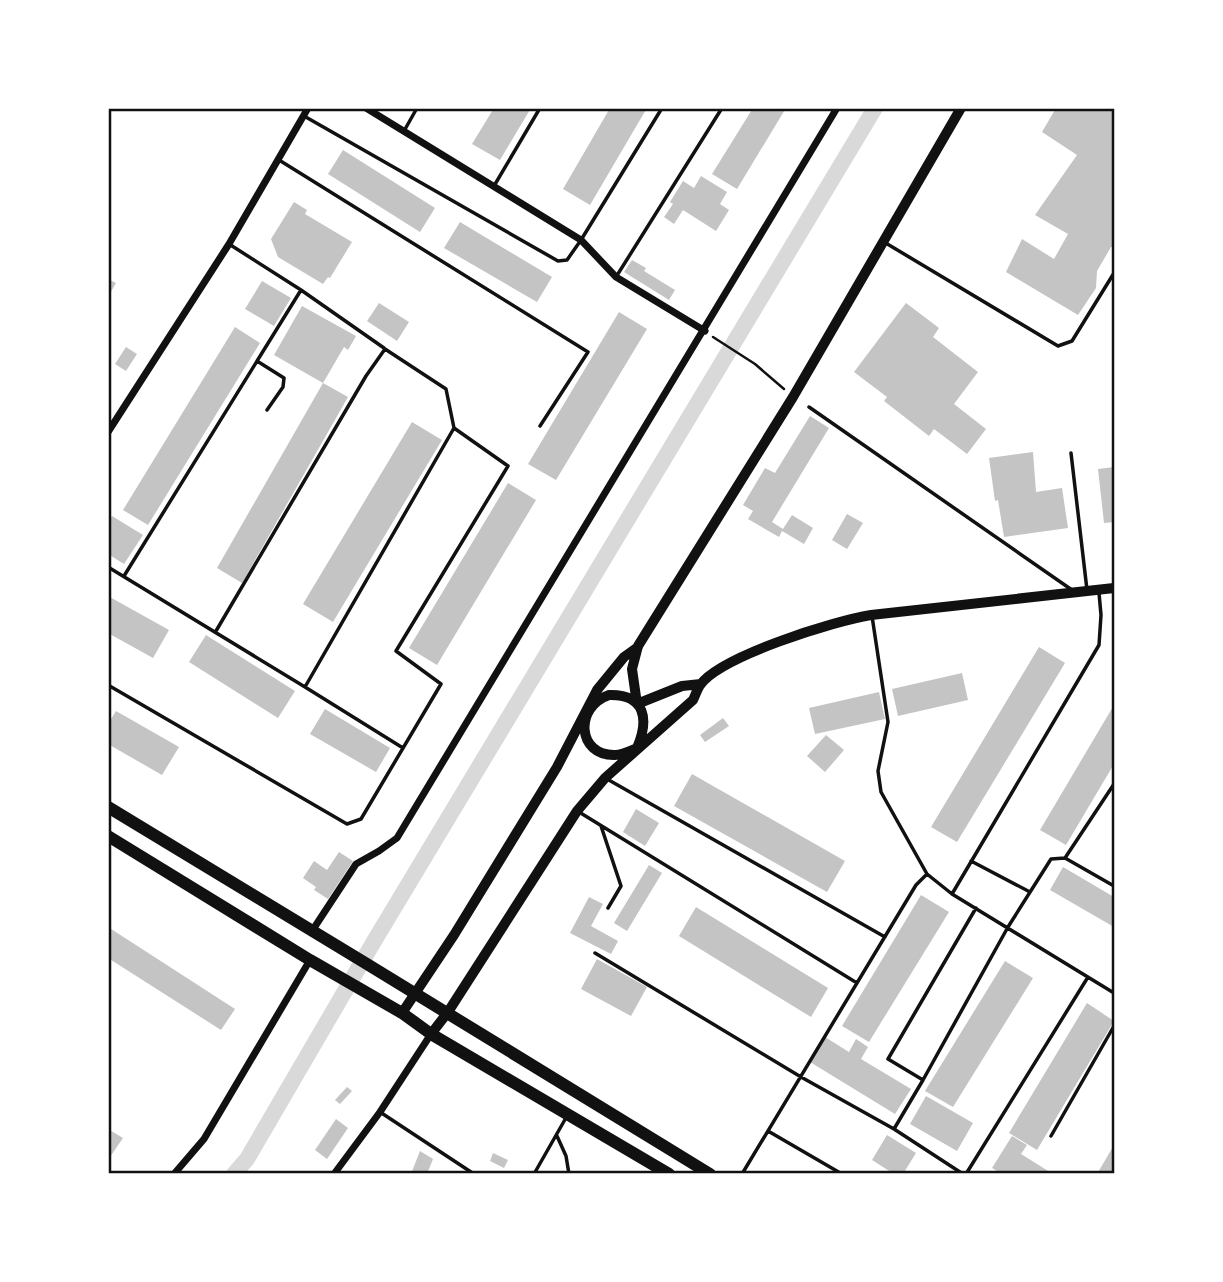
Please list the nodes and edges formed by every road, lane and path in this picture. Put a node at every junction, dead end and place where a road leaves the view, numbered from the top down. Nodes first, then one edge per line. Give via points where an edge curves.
1 (366, 108) edge
2 (417, 108) edge
3 (540, 108) edge
4 (662, 108) edge
5 (722, 108) edge
6 (837, 108) edge
7 (961, 108) edge
8 (306, 112) edge
9 (403, 132) junction
10 (277, 159) junction
11 (495, 186) junction
12 (581, 240) junction
13 (884, 242) junction
14 (229, 244) junction
15 (1115, 273) edge
16 (617, 277) junction
17 (301, 290) junction
18 (705, 331) junction
19 (385, 349) junction
20 (257, 361) junction
21 (793, 397) junction
22 (809, 407) dead end
23 (267, 410) dead end
24 (540, 426) dead end
25 (454, 428) junction
26 (108, 432) edge
27 (1071, 453) dead end
28 (108, 567) edge
29 (124, 576) junction
30 (1115, 588) edge
31 (1099, 591) junction
32 (1088, 592) junction
33 (1076, 593) junction
34 (871, 615) junction
35 (216, 631) junction
36 (638, 646) junction
37 (701, 684) junction
38 (108, 685) edge
39 (305, 687) junction
40 (637, 704) junction
41 (586, 713) junction
42 (403, 748) junction
43 (636, 748) junction
44 (605, 778) junction
45 (1115, 784) edge
46 (108, 807) edge
47 (577, 811) junction
48 (601, 826) junction
49 (108, 836) edge
50 (1065, 858) junction
51 (971, 861) junction
52 (927, 874) junction
53 (1115, 886) edge
54 (1030, 892) junction
55 (952, 894) junction
56 (608, 908) dead end
57 (976, 908) junction
58 (1008, 927) junction
59 (315, 933) junction
60 (885, 937) junction
61 (595, 953) dead end
62 (310, 960) junction
63 (1088, 977) junction
64 (857, 983) junction
65 (415, 992) junction
66 (1115, 993) edge
67 (448, 1012) junction
68 (402, 1013) junction
69 (1115, 1026) edge
70 (431, 1034) junction
71 (800, 1077) junction
72 (923, 1080) junction
73 (380, 1112) junction
74 (568, 1114) junction
75 (894, 1129) junction
76 (768, 1130) junction
77 (556, 1135) junction
78 (1051, 1136) dead end
79 (174, 1174) edge
80 (334, 1174) edge
81 (474, 1174) edge
82 (534, 1174) edge
83 (569, 1174) edge
84 (669, 1174) edge
85 (710, 1174) edge
86 (742, 1174) edge
87 (842, 1174) edge
88 (965, 1174) edge

1 - 9 street
2 - 9 lane
3 - 11 lane
4 - 12 lane
5 - 16 lane
6 - 18 street
7 - 13 street
8 - 10 street
8 - 12 lane via 558,261 567,260
9 - 11 street
10 - 14 street
10 - 24 lane via 588,352
11 - 12 street
12 - 16 street
13 - 15 lane via 1058,346 1072,341
13 - 21 street
14 - 17 lane
14 - 26 street
16 - 18 street
17 - 19 lane
17 - 20 lane
18 - 21 path via 755,364
18 - 59 street via 397,838 356,864
19 - 25 lane via 446,389
19 - 35 lane
20 - 23 lane via 284,378
20 - 29 lane
21 - 36 street
22 - 33 lane
25 - 39 lane
25 - 42 lane via 508,466 396,652 441,684
27 - 32 lane
28 - 29 lane
29 - 35 lane
30 - 31 street
31 - 32 street
31 - 51 lane via 1099,645
32 - 33 street
33 - 34 street
34 - 37 street via 732,661
34 - 52 lane via 888,722 877,771 881,792
35 - 39 lane
36 - 40 street via 632,669
36 - 41 street via 597,690
37 - 40 street via 682,686
37 - 43 street via 692,700
38 - 42 lane via 347,824 361,818
39 - 42 lane
40 - 41 street via 609,695 599,698
40 - 43 street via 645,722
41 - 43 street via 585,733 596,749 615,755
41 - 65 street
43 - 44 street
44 - 47 street
44 - 60 lane
45 - 50 lane
46 - 59 main road
47 - 48 lane
47 - 67 street
48 - 56 lane via 621,886
48 - 64 lane
49 - 62 main road
50 - 53 lane
50 - 54 lane via 1051,859
51 - 54 lane
51 - 55 lane
52 - 55 lane
52 - 60 lane via 916,884
54 - 58 lane
55 - 57 lane
57 - 58 lane
57 - 72 lane via 888,1059
58 - 63 lane
58 - 72 lane
59 - 65 main road
60 - 64 lane
61 - 71 lane
62 - 68 main road
62 - 79 street via 204,1139
63 - 66 lane
63 - 88 lane
64 - 71 lane
65 - 67 main road
65 - 68 street
67 - 70 street
67 - 85 main road
68 - 70 main road
69 - 78 lane
70 - 73 street
70 - 74 main road
71 - 75 lane
71 - 76 lane
72 - 75 lane
73 - 80 street
73 - 81 lane
74 - 77 lane
74 - 84 main road
75 - 88 lane
76 - 86 lane
76 - 87 lane
77 - 82 lane
77 - 83 lane

